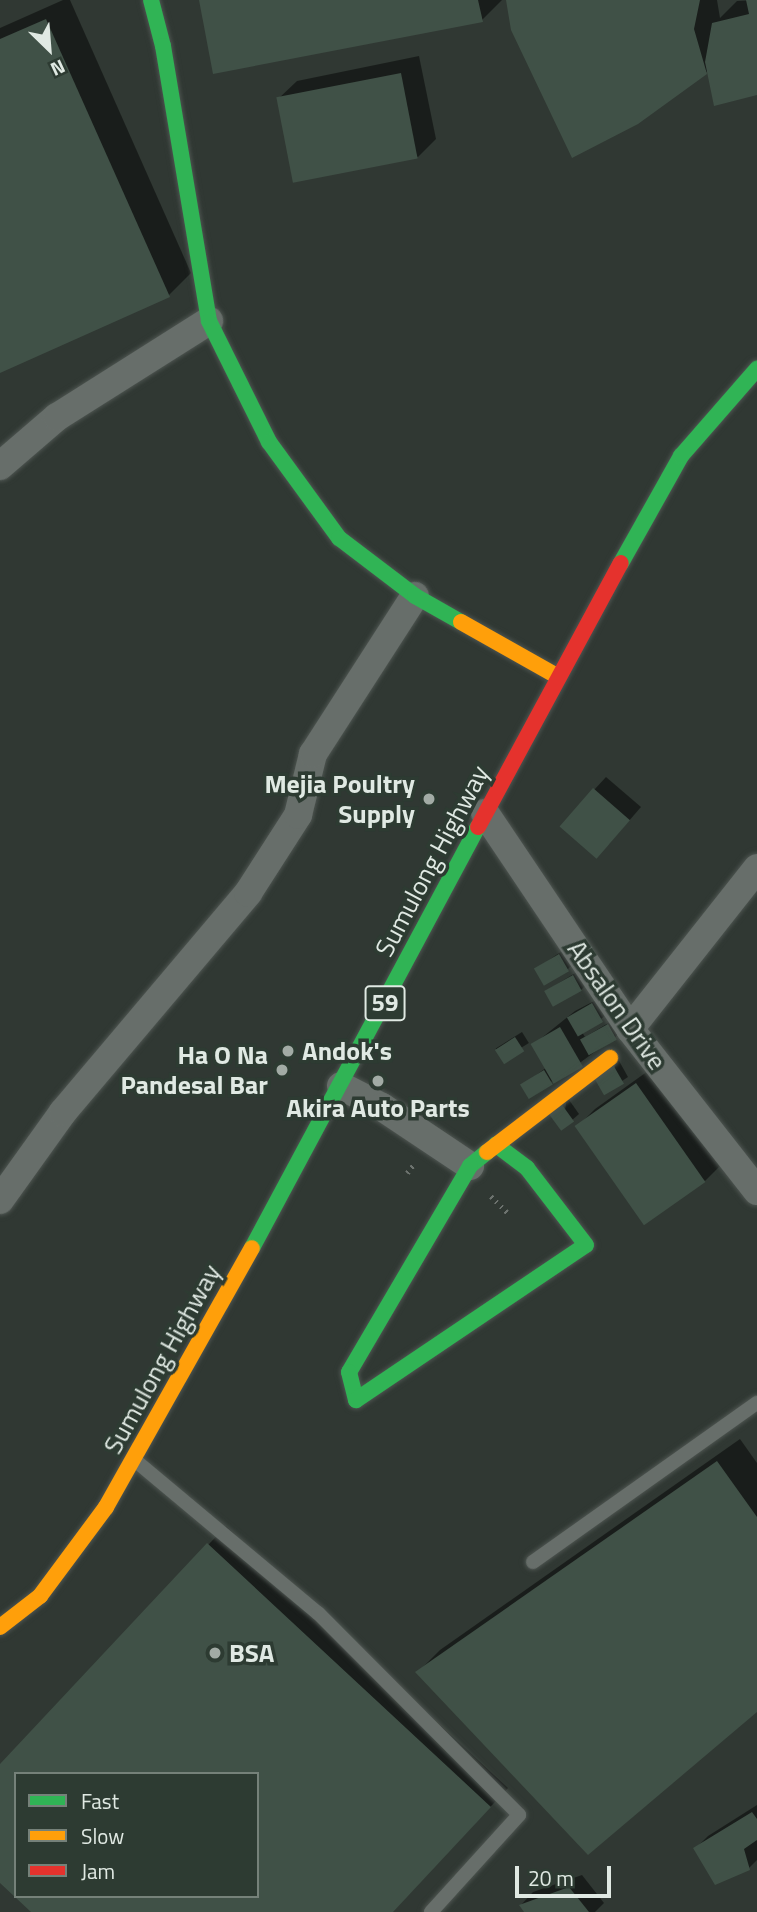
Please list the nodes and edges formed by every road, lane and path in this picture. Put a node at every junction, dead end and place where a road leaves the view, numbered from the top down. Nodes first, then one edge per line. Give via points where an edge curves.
1 (151, 0) edge
2 (209, 321) junction
3 (757, 369) edge
4 (0, 466) edge
5 (415, 596) junction
6 (557, 676) junction
7 (485, 813) junction
8 (757, 868) edge
9 (630, 1029) junction
10 (610, 1058) dead end
11 (341, 1086) junction
12 (496, 1145) junction
13 (470, 1166) junction
14 (499, 1185) dead end
15 (757, 1191) edge
16 (0, 1200) edge
17 (510, 1215) dead end
18 (757, 1403) edge
19 (135, 1460) junction
20 (533, 1562) dead end
21 (0, 1627) edge
22 (431, 1912) edge

1 - 2 street via 163,46
2 - 4 street via 57,417
2 - 5 street via 269,442 339,538
3 - 6 street, Sumulong Highway / 59 via 681,456
5 - 6 street
5 - 16 street via 313,754 299,814 248,892 63,1112
6 - 7 street, Sumulong Highway / 59
7 - 9 street, Absalon Drive
7 - 11 street, Sumulong Highway / 59
8 - 9 street
9 - 15 street, Absalon Drive
10 - 12 street
11 - 13 street via 382,1107
11 - 19 street, Sumulong Highway / 59
12 - 13 street
12 - 13 street via 527,1168 586,1245 356,1400 349,1372
14 - 17 path via 490,1195
18 - 20 lane
19 - 21 street, Sumulong Highway / 59 via 40,1596
19 - 22 lane via 318,1613 519,1815

